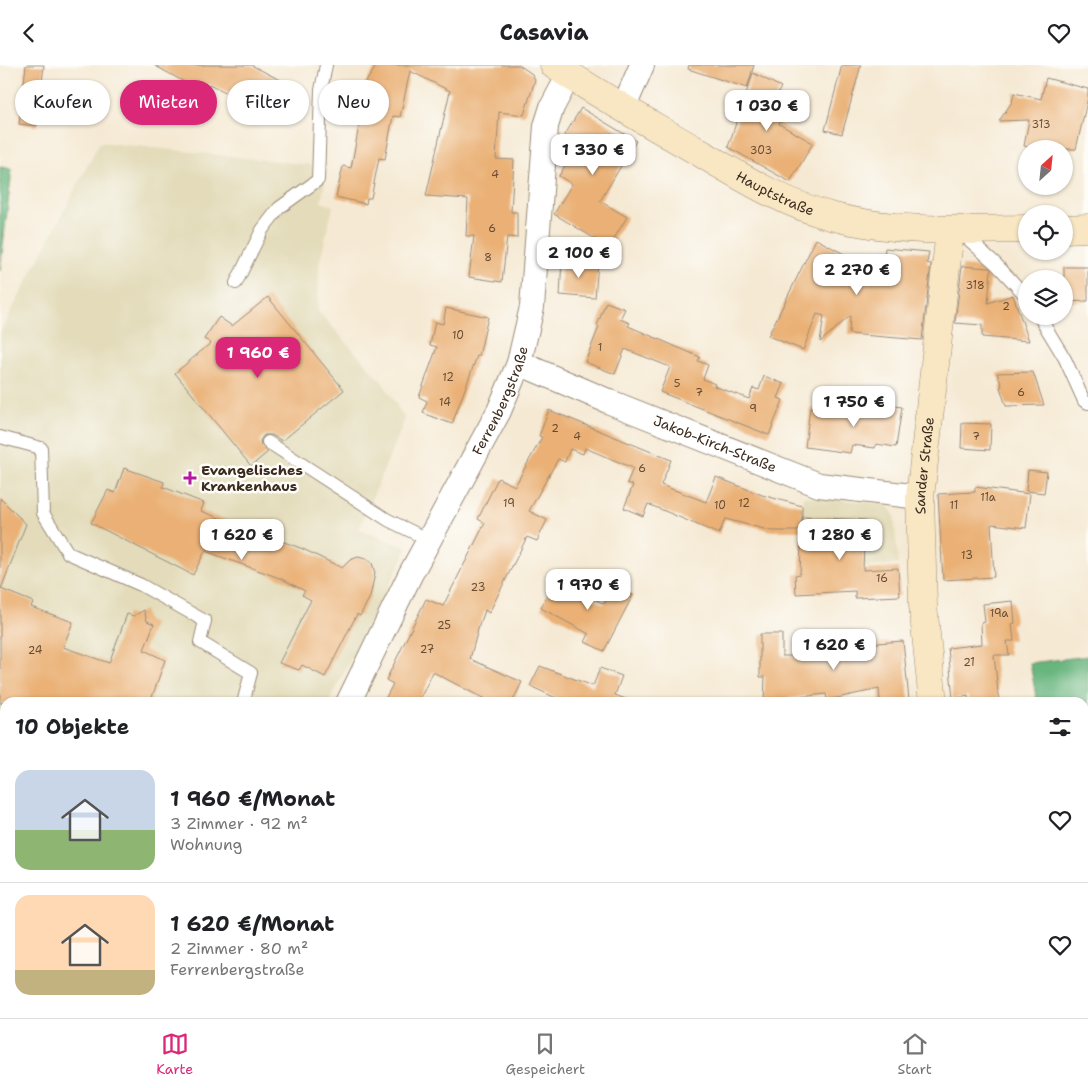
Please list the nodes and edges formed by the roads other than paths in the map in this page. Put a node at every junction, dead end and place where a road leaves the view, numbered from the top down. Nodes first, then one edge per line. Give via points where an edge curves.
1 (326, 65) edge
2 (642, 65) edge
3 (562, 70) edge
4 (623, 109) junction
5 (1088, 228) edge
6 (1018, 229) edge
7 (1073, 229) edge
8 (954, 231) junction
9 (236, 283) dead end
10 (1018, 287) edge
11 (1044, 325) edge
12 (519, 363) junction
13 (1088, 403) edge
14 (0, 437) edge
15 (268, 441) dead end
16 (920, 497) junction
17 (429, 540) junction
18 (244, 697) edge
19 (351, 697) edge
20 (932, 697) edge

1 - 9 lane via 320,91 318,180 274,215 262,231
2 - 4 street
3 - 4 main road, Hauptstraße
3 - 12 street, Ferrenbergstraße via 546,126 532,307
4 - 8 main road, Hauptstraße via 773,195 804,208 892,228
5 - 7 main road
6 - 8 main road, Hauptstraße
8 - 10 lane via 995,263
8 - 16 main road, Sander Straße
11 - 13 lane via 1065,359 1084,401
12 - 16 street, Jakob-Kirch-Straße via 819,485
12 - 17 street, Ferrenbergstraße via 499,411
14 - 18 lane via 41,449 43,513 68,553 141,585 205,621 200,642 251,673
15 - 17 lane via 388,520
16 - 20 main road, Sander Straße via 923,605
17 - 19 street, Ferrenbergstraße

